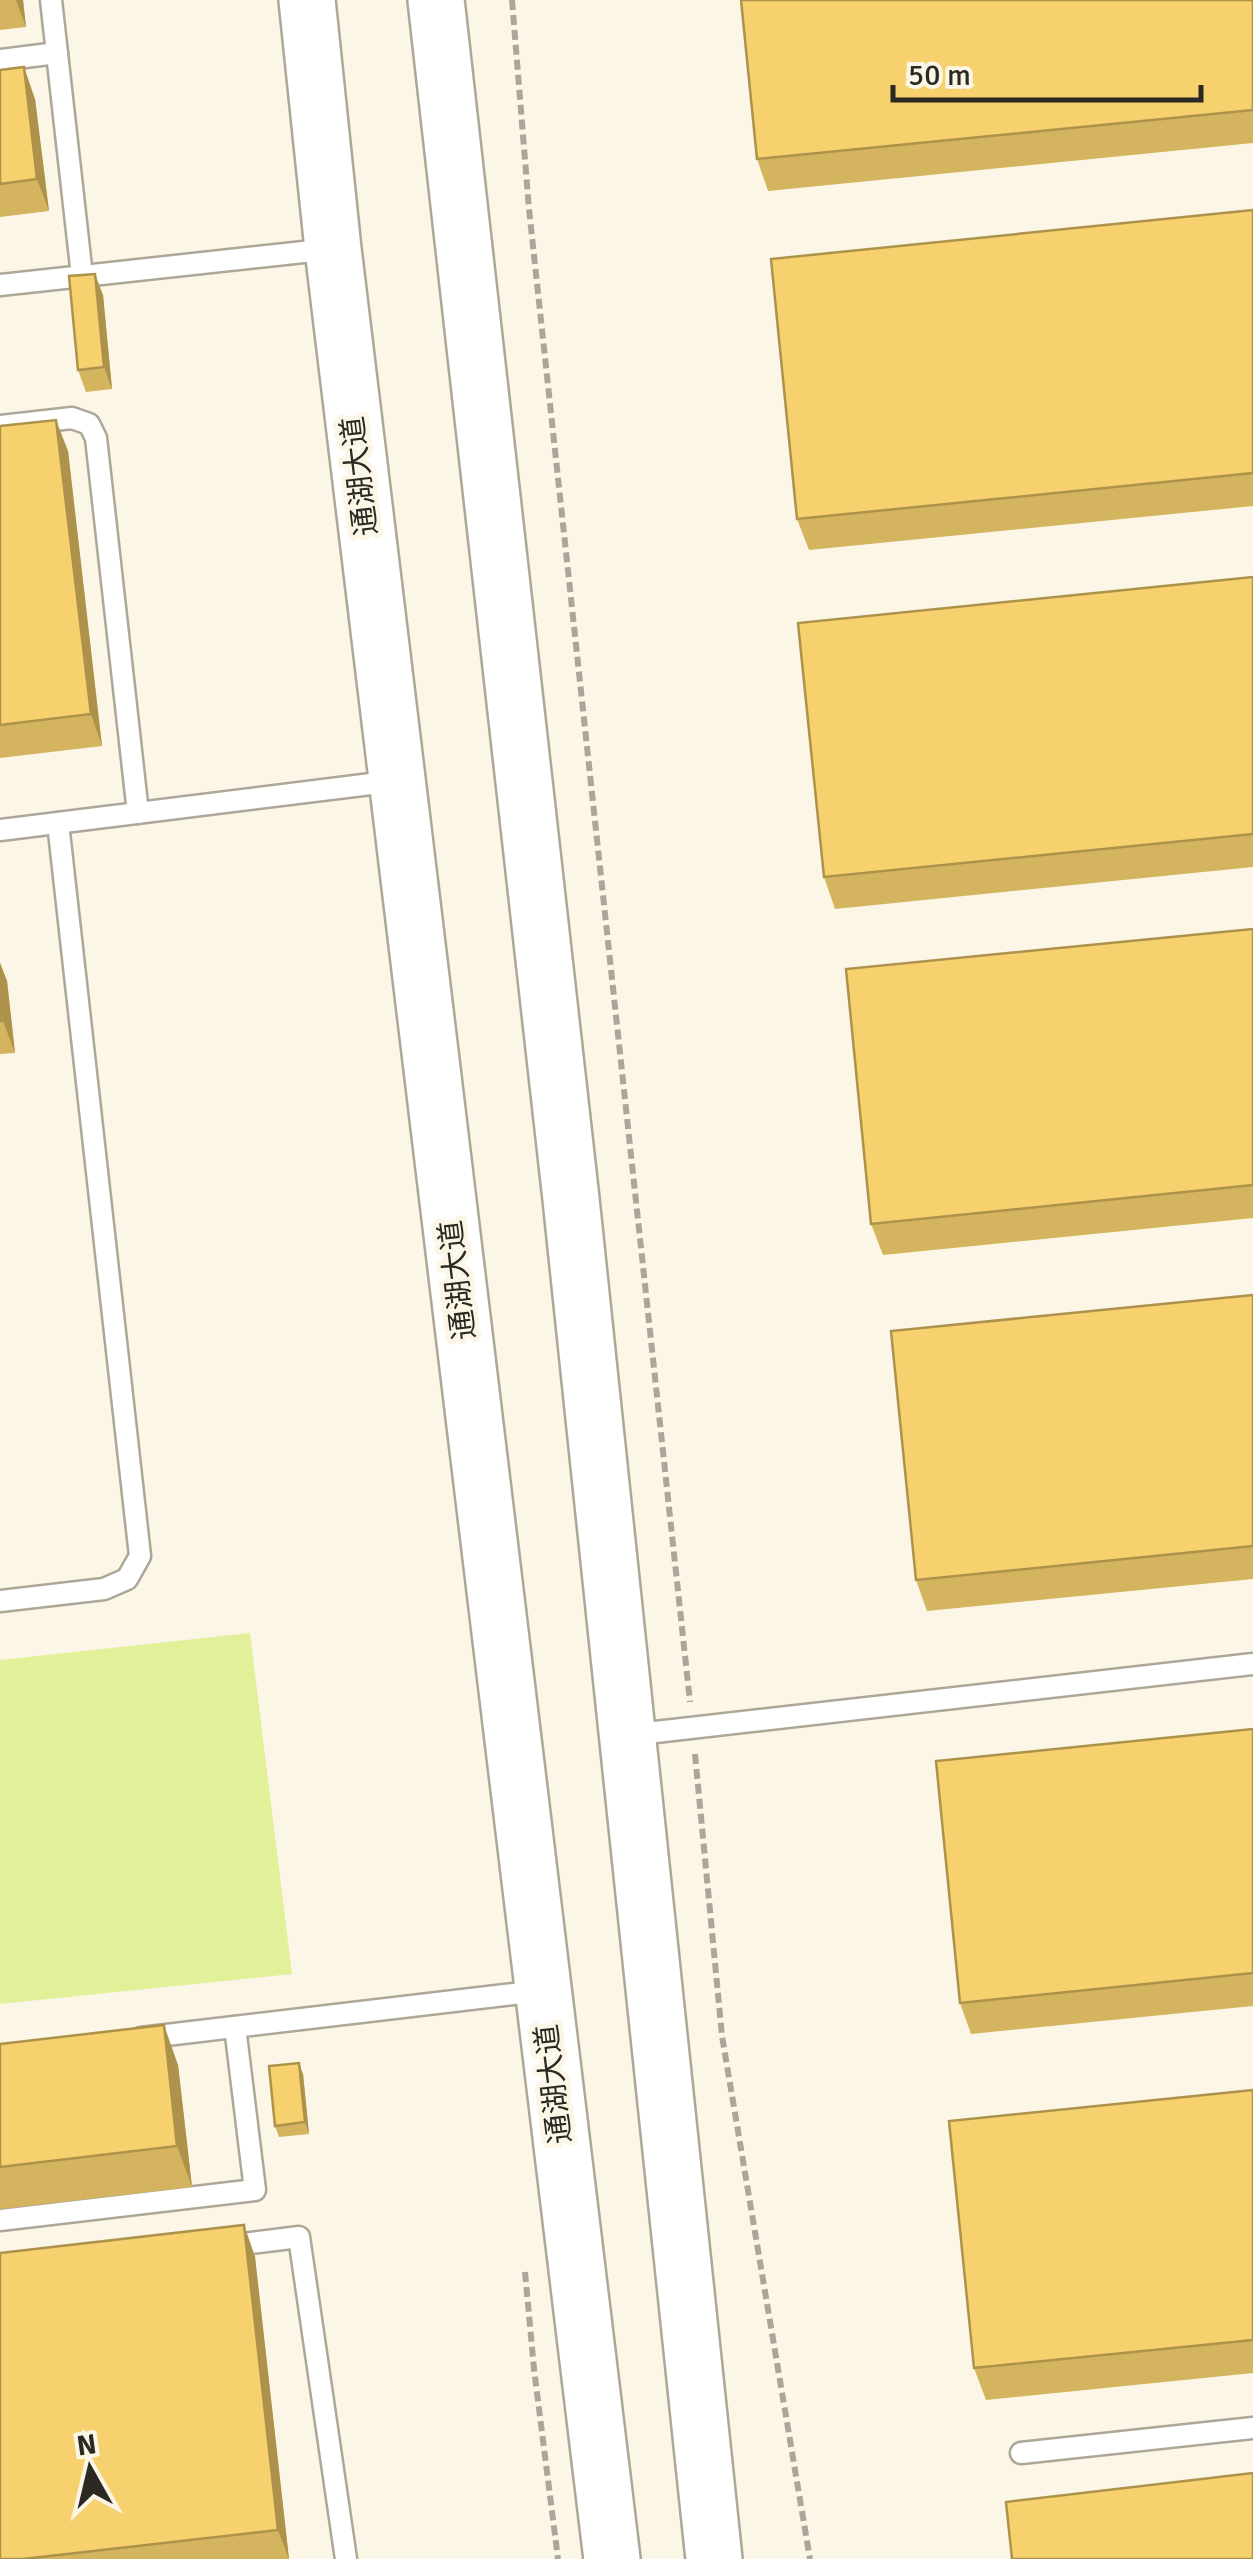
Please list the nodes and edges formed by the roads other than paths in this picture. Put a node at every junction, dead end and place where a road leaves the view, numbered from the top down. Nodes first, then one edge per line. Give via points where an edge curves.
1 (52, 0) edge
2 (307, 0) edge
3 (436, 0) edge
4 (57, 53) junction
5 (0, 60) edge
6 (333, 249) junction
7 (82, 276) junction
8 (0, 285) edge
9 (0, 426) edge
10 (397, 780) junction
11 (138, 814) junction
12 (58, 823) junction
13 (0, 830) edge
14 (0, 1601) edge
15 (1253, 1664) edge
16 (628, 1736) junction
17 (543, 1990) junction
18 (235, 2027) junction
19 (118, 2040) edge
20 (0, 2220) edge
21 (206, 2248) edge
22 (1253, 2428) edge
23 (1022, 2453) dead end
24 (346, 2559) edge
25 (612, 2559) edge
26 (714, 2559) edge

1 - 4 lane
2 - 6 main road, 通湖大道
3 - 16 main road
4 - 5 lane
4 - 7 lane
6 - 7 lane
6 - 10 main road, 通湖大道
7 - 8 lane
9 - 11 lane via 72,418 88,424 96,438
10 - 11 lane
10 - 17 main road, 通湖大道
11 - 12 lane
12 - 13 lane
12 - 14 lane via 140,1556 128,1579 104,1588
15 - 16 lane
16 - 26 main road
17 - 18 lane
17 - 25 main road, 通湖大道
18 - 19 lane
18 - 20 lane via 254,2190
21 - 24 lane via 299,2237
22 - 23 lane

